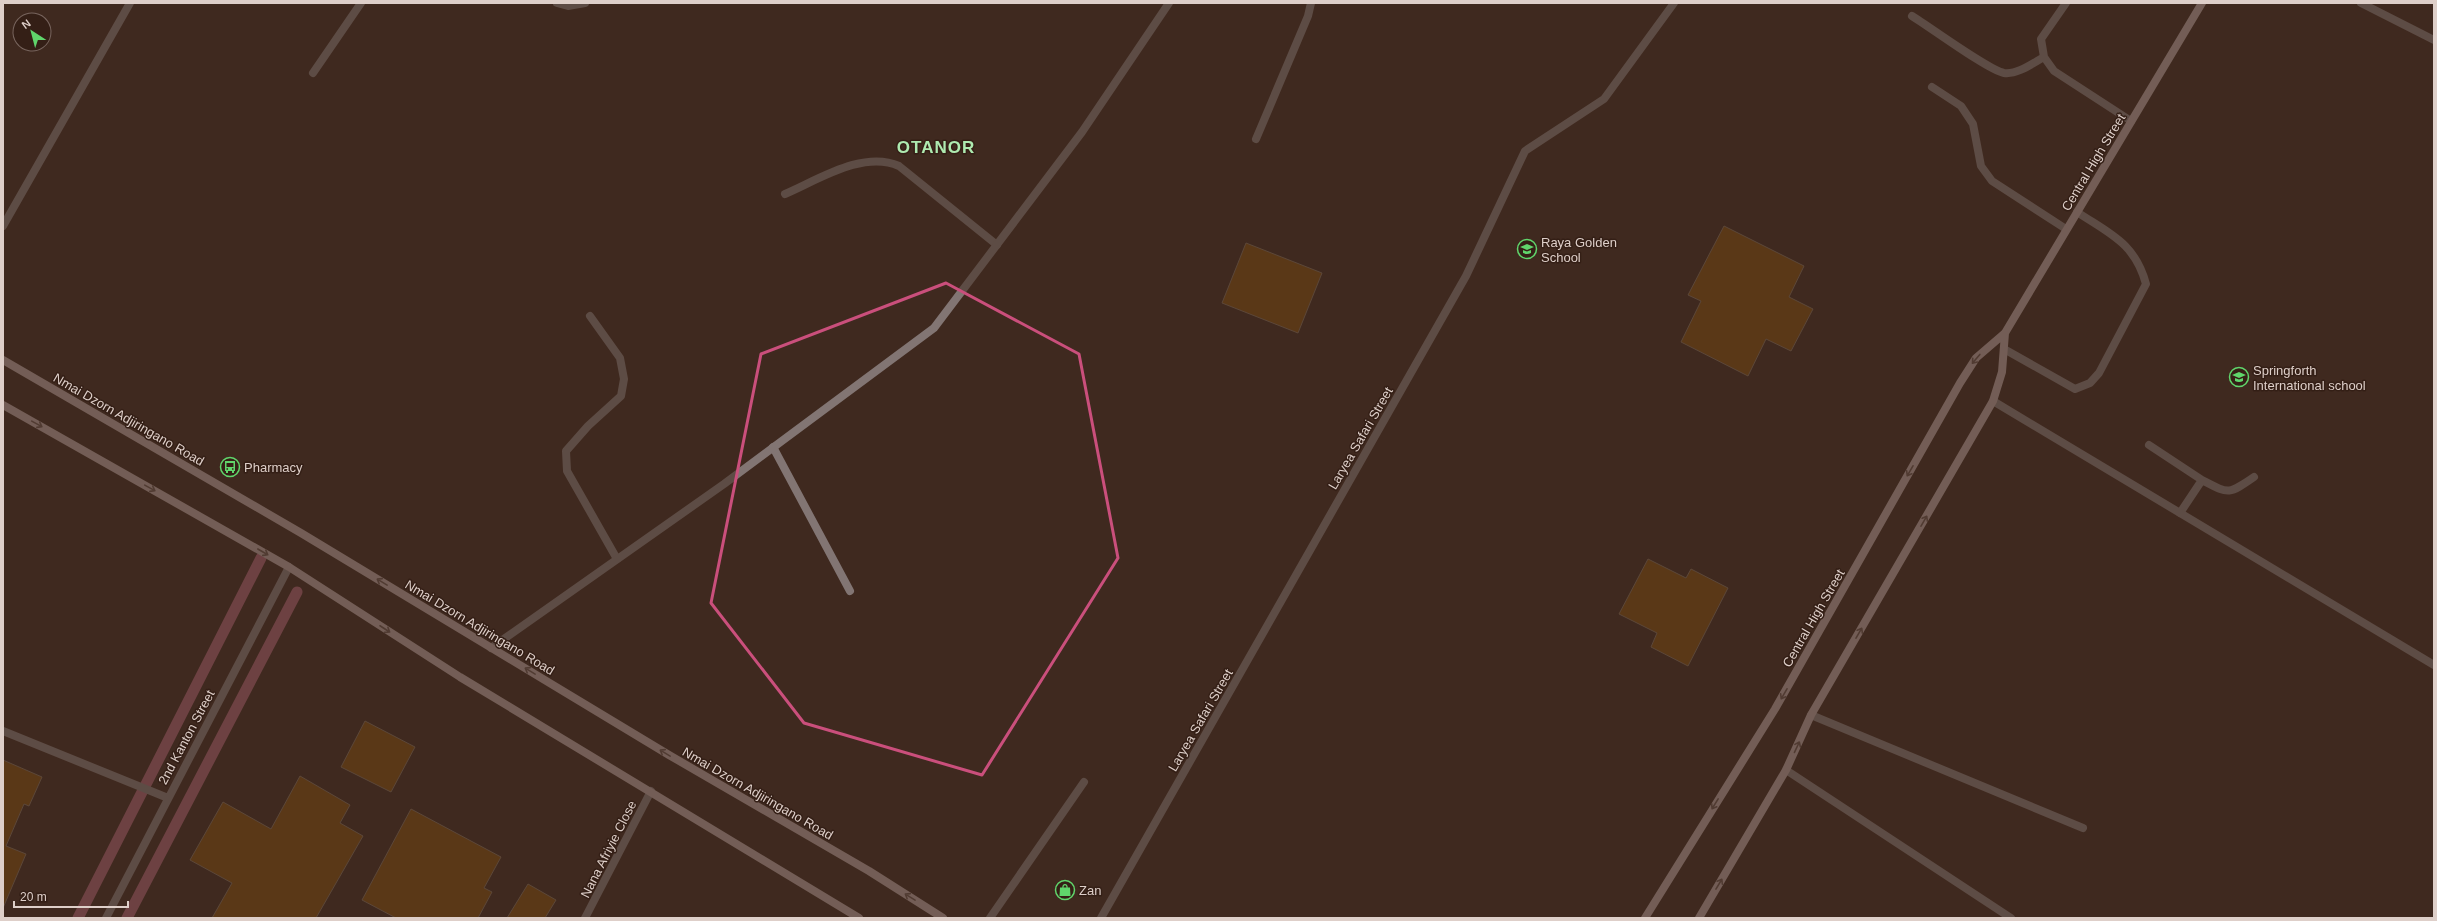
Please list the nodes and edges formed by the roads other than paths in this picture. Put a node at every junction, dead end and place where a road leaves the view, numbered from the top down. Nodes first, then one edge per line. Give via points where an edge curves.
1 (130, 3) edge
2 (361, 3) edge
3 (557, 3) edge
4 (585, 3) edge
5 (1169, 3) edge
6 (1311, 3) edge
7 (1674, 3) edge
8 (2066, 3) edge
9 (2202, 3) edge
10 (2361, 3) edge
11 (1912, 16) dead end
12 (2434, 40) edge
13 (2044, 57) junction
14 (313, 73) dead end
15 (1932, 87) dead end
16 (2131, 121) junction
17 (1256, 139) dead end
18 (785, 194) dead end
19 (2077, 212) junction
20 (3, 226) edge
21 (2066, 229) junction
22 (996, 245) junction
23 (590, 316) dead end
24 (2005, 333) junction
25 (2004, 349) junction
26 (3, 360) edge
27 (1993, 401) junction
28 (3, 405) edge
29 (2149, 445) dead end
30 (773, 447) junction
31 (2254, 478) dead end
32 (2202, 480) junction
33 (2180, 513) junction
34 (617, 559) junction
35 (289, 567) junction
36 (850, 591) dead end
37 (491, 648) junction
38 (2434, 665) edge
39 (1812, 715) junction
40 (3, 730) edge
41 (1786, 770) junction
42 (1084, 782) dead end
43 (651, 791) junction
44 (168, 798) junction
45 (2083, 828) dead end
46 (106, 918) edge
47 (585, 918) edge
48 (859, 918) edge
49 (943, 918) edge
50 (990, 918) edge
51 (1101, 918) edge
52 (1645, 918) edge
53 (1699, 918) edge
54 (2011, 918) edge

1 - 20 street
2 - 14 street
3 - 4 street via 568,6
5 - 22 street via 1082,132
6 - 17 street via 1308,16
7 - 51 street, Laryea Safari Street via 1604,99 1525,151 1466,276
8 - 13 street via 2040,39
9 - 16 main road, Central High Street
10 - 12 street
11 - 13 street via 2004,73 2017,71
13 - 16 street via 2054,71
15 - 21 street via 1961,106 1973,124 1981,166 1992,181
16 - 19 main road, Central High Street
18 - 22 street via 859,163 881,160 890,162 899,166
19 - 21 main road, Central High Street
19 - 25 street via 2127,246 2141,265 2146,284 2143,291 2099,372 2090,383 2075,389
21 - 24 main road, Central High Street
22 - 30 street via 934,328
23 - 34 street via 620,358 624,379 621,396 588,426 566,451 567,471
24 - 25 main road, Central High Street
24 -> 52 main road, Central High Street via 1976,358 1960,383 1775,709
25 - 27 main road, Central High Street via 2002,372
37 -> 26 main road, Nmai Dzorn Adjiringano Road
27 - 33 street
39 -> 27 main road, Central High Street
28 -> 35 main road
29 - 32 street
30 - 34 street
30 - 36 street
31 - 32 street via 2236,490 2225,492
32 - 33 street
33 - 38 street
34 - 37 street
35 -> 43 main road via 460,677
35 - 44 street, 2nd Kanton Street
49 -> 37 main road, Nmai Dzorn Adjiringano Road via 869,871
41 -> 39 main road, Central High Street
39 - 45 street
40 - 44 street
53 -> 41 main road, Central High Street
41 - 54 street
42 - 50 street
43 - 47 street, Nana Afriyie Close
43 - 48 main road
44 - 46 street, 2nd Kanton Street

